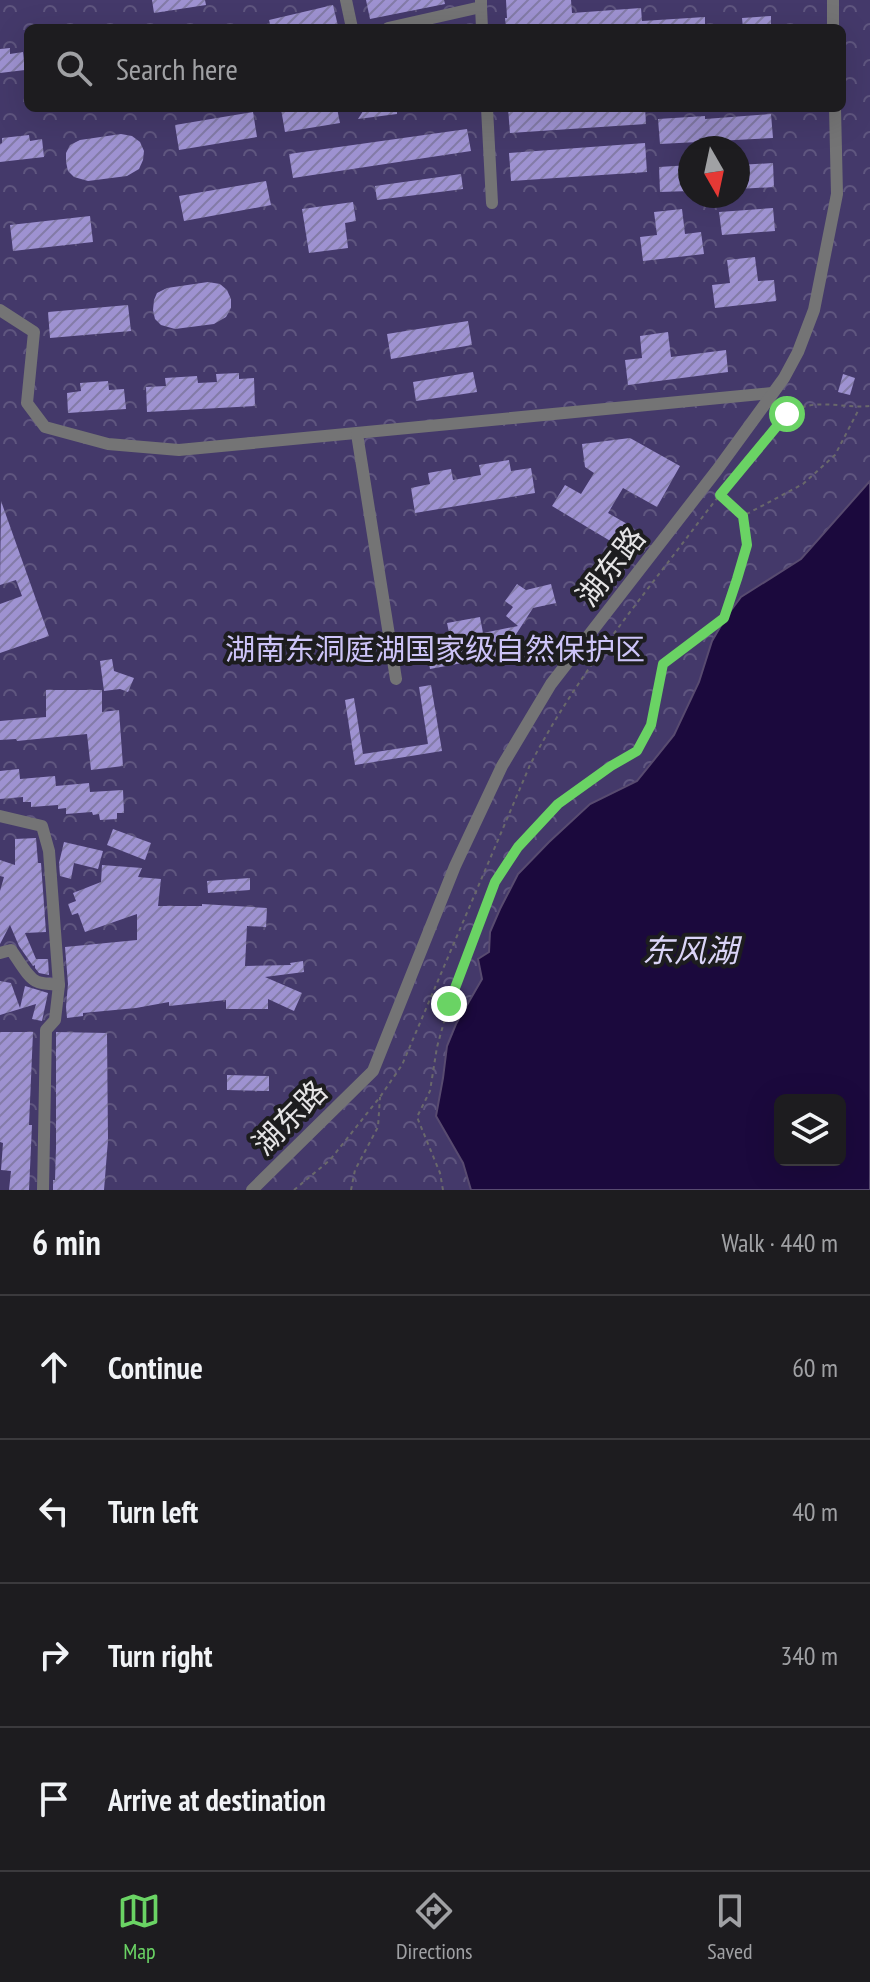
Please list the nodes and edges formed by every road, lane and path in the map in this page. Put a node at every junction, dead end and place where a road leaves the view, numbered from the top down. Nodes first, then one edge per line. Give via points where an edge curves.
1 (346, 0) edge
2 (833, 0) edge
3 (481, 4) edge
4 (351, 24) edge
5 (404, 24) edge
6 (482, 24) edge
7 (833, 24) edge
8 (487, 112) edge
9 (835, 112) edge
10 (492, 203) dead end
11 (0, 310) edge
12 (772, 393) junction
13 (870, 406) edge
14 (860, 407) junction
15 (357, 434) junction
16 (720, 495) junction
17 (743, 516) junction
18 (396, 679) dead end
19 (0, 816) edge
20 (0, 953) edge
21 (59, 985) junction
22 (380, 1097) junction
23 (43, 1190) edge
24 (252, 1190) edge
25 (294, 1190) edge
26 (351, 1190) edge
27 (443, 1190) edge

1 - 4 street
2 - 7 street
3 - 5 street
3 - 6 street
8 - 10 street
9 - 12 street, 湖东路 via 837,194 814,310 798,352
11 - 15 street via 34,332 27,403 45,427 108,444 179,450
12 - 15 street
12 - 24 street, 湖东路 via 551,684 502,766 455,866 373,1071
13 - 14 path
14 - 16 path via 807,406 787,414
14 - 17 path via 835,455 803,484
15 - 18 street
16 - 17 path
16 - 22 path via 607,642 550,728 402,1065
17 - 27 path via 747,545 724,618 663,664 651,725 637,751 558,804 518,847 495,882 449,1004 430,1091 417,1117
19 - 21 street via 42,826 49,851
20 - 21 street via 11,950 30,978
21 - 23 street via 55,1020 46,1030
22 - 25 path via 330,1160
22 - 26 path via 378,1127 355,1170

